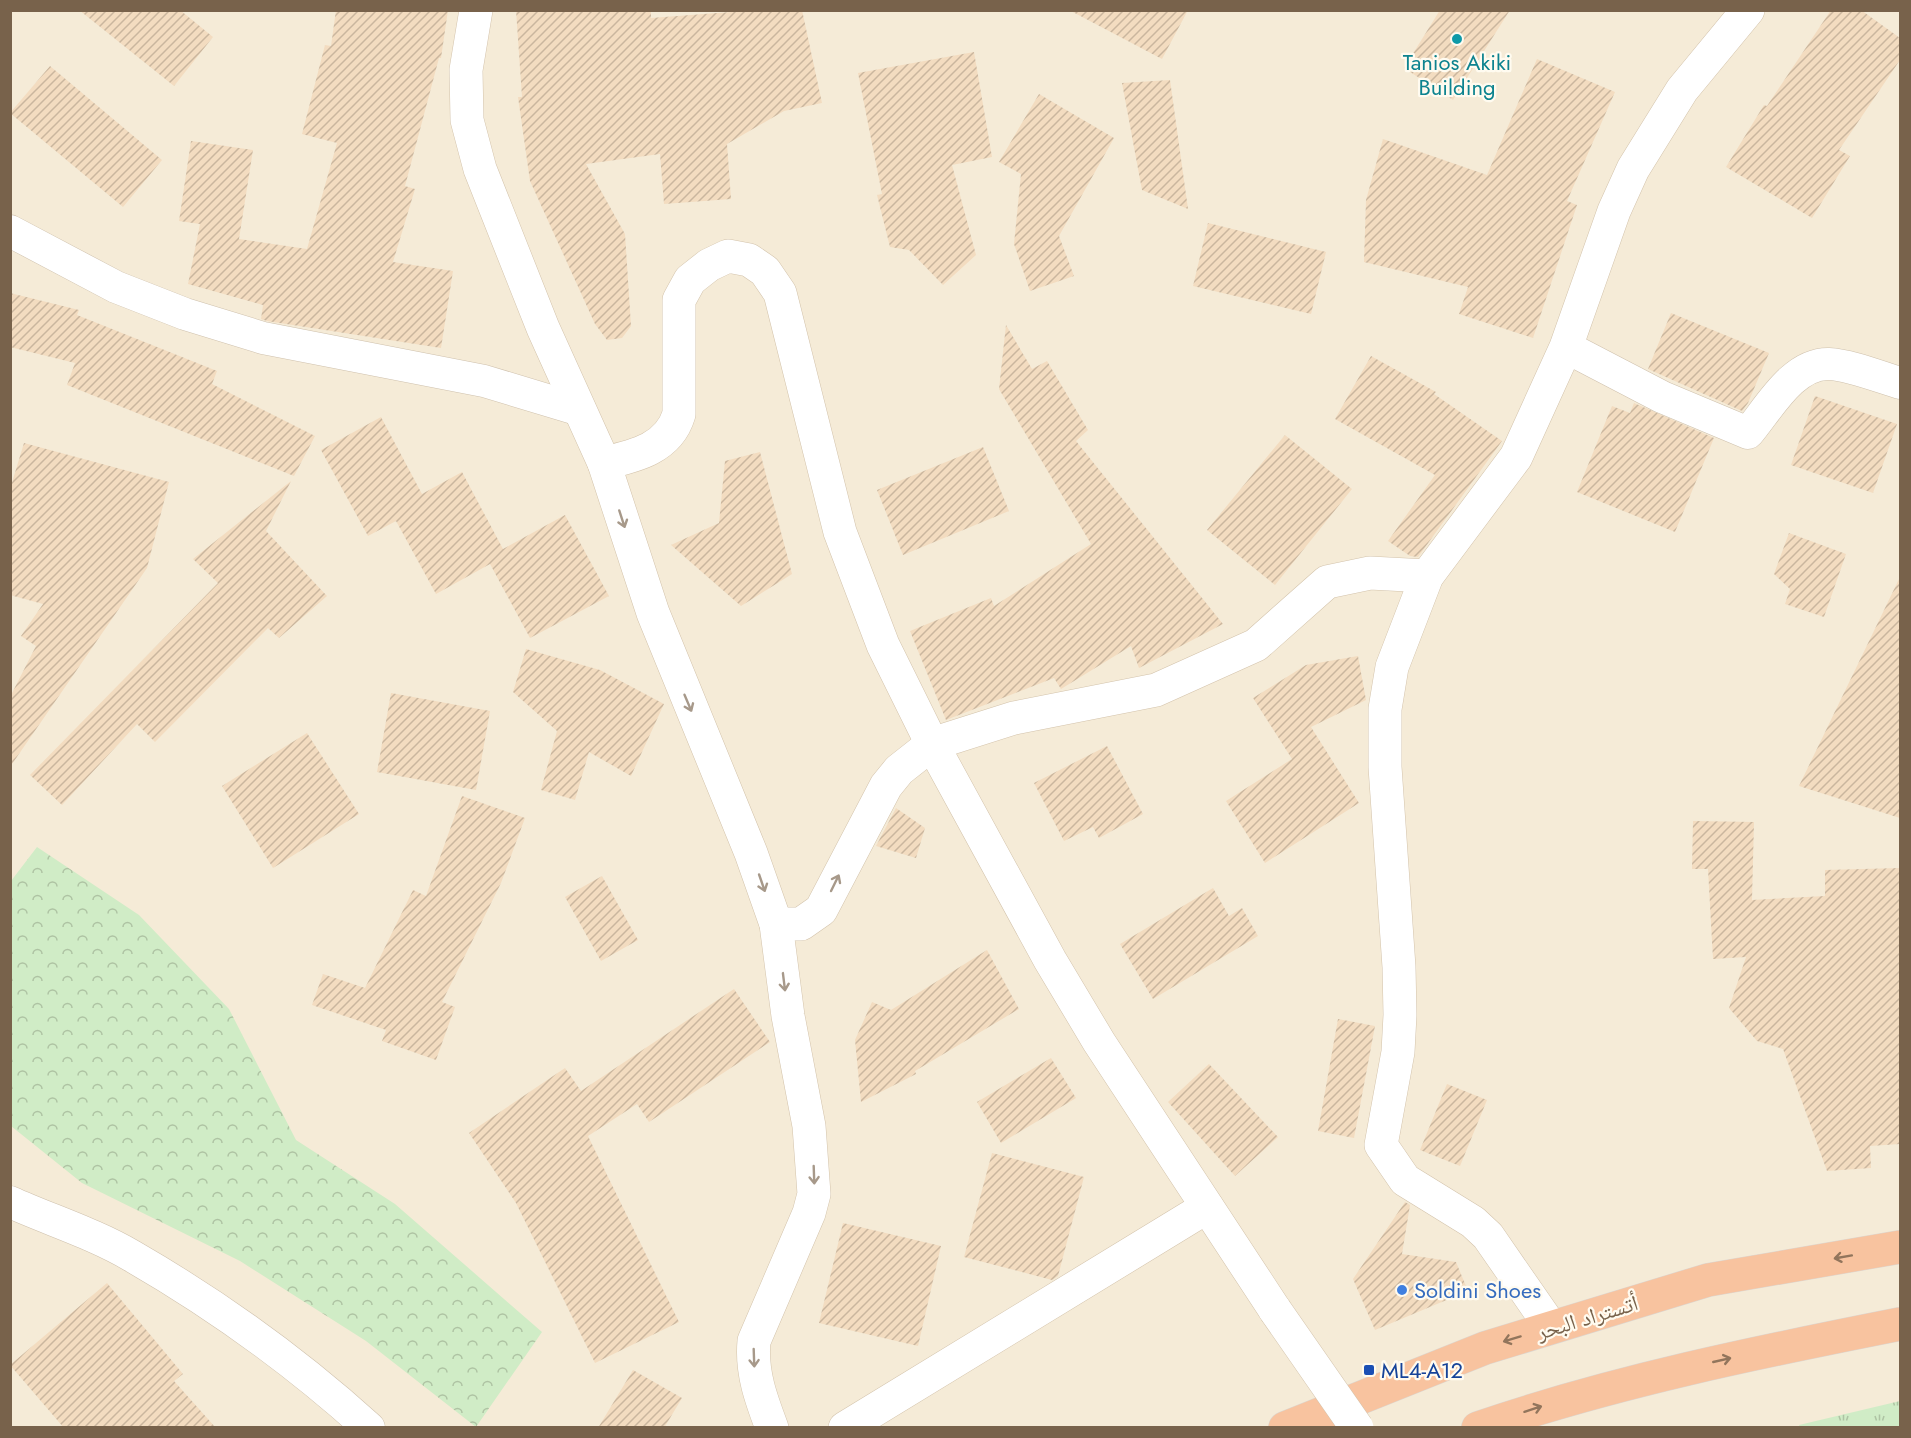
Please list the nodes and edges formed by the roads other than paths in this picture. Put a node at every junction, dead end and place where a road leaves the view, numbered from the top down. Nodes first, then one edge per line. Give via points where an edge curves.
1 (476, 10) edge
2 (1748, 10) edge
3 (10, 231) edge
4 (1566, 347) junction
5 (1900, 383) edge
6 (580, 410) junction
7 (604, 464) junction
8 (1427, 576) junction
9 (932, 744) junction
10 (777, 924) junction
11 (10, 1202) edge
12 (1208, 1207) junction
13 (1900, 1247) edge
14 (1900, 1324) edge
15 (1551, 1327) junction
16 (369, 1428) edge
17 (772, 1428) edge
18 (844, 1428) edge
19 (1285, 1428) edge
20 (1357, 1428) edge
21 (1478, 1428) edge

1 - 6 main road via 466,80 467,120 480,170
2 - 4 main road via 1682,90 1633,169
3 - 6 street via 116,287 185,314 262,338 484,381
4 - 5 street via 1662,397 1748,433 1797,374 1812,366 1830,364
4 - 8 main road via 1516,457
6 - 7 main road
7 - 9 main road via 662,443 675,429 679,414 679,300 690,280 728,256 749,260 765,271 780,293 840,532 883,645
7 -> 10 main road via 652,613
8 - 9 main road via 1370,573 1327,582 1256,645 1156,690 1014,718
8 - 15 main road via 1392,666 1385,709 1400,1015 1398,1053 1381,1145 1405,1180 1473,1222 1488,1236
10 -> 9 main road via 801,924 821,910 886,786 899,770
9 - 12 main road via 1050,960
10 -> 17 main road via 788,1016 809,1126 814,1194 754,1341 752,1359 759,1393
11 - 16 street via 131,1255 264,1340
12 - 18 main road
12 - 20 main road, bridge
13 -> 15 highway, أتستراد البحر via 1708,1280
21 -> 14 highway via 1553,1402 1720,1360
15 -> 19 highway, أتستراد البحر via 1485,1348

